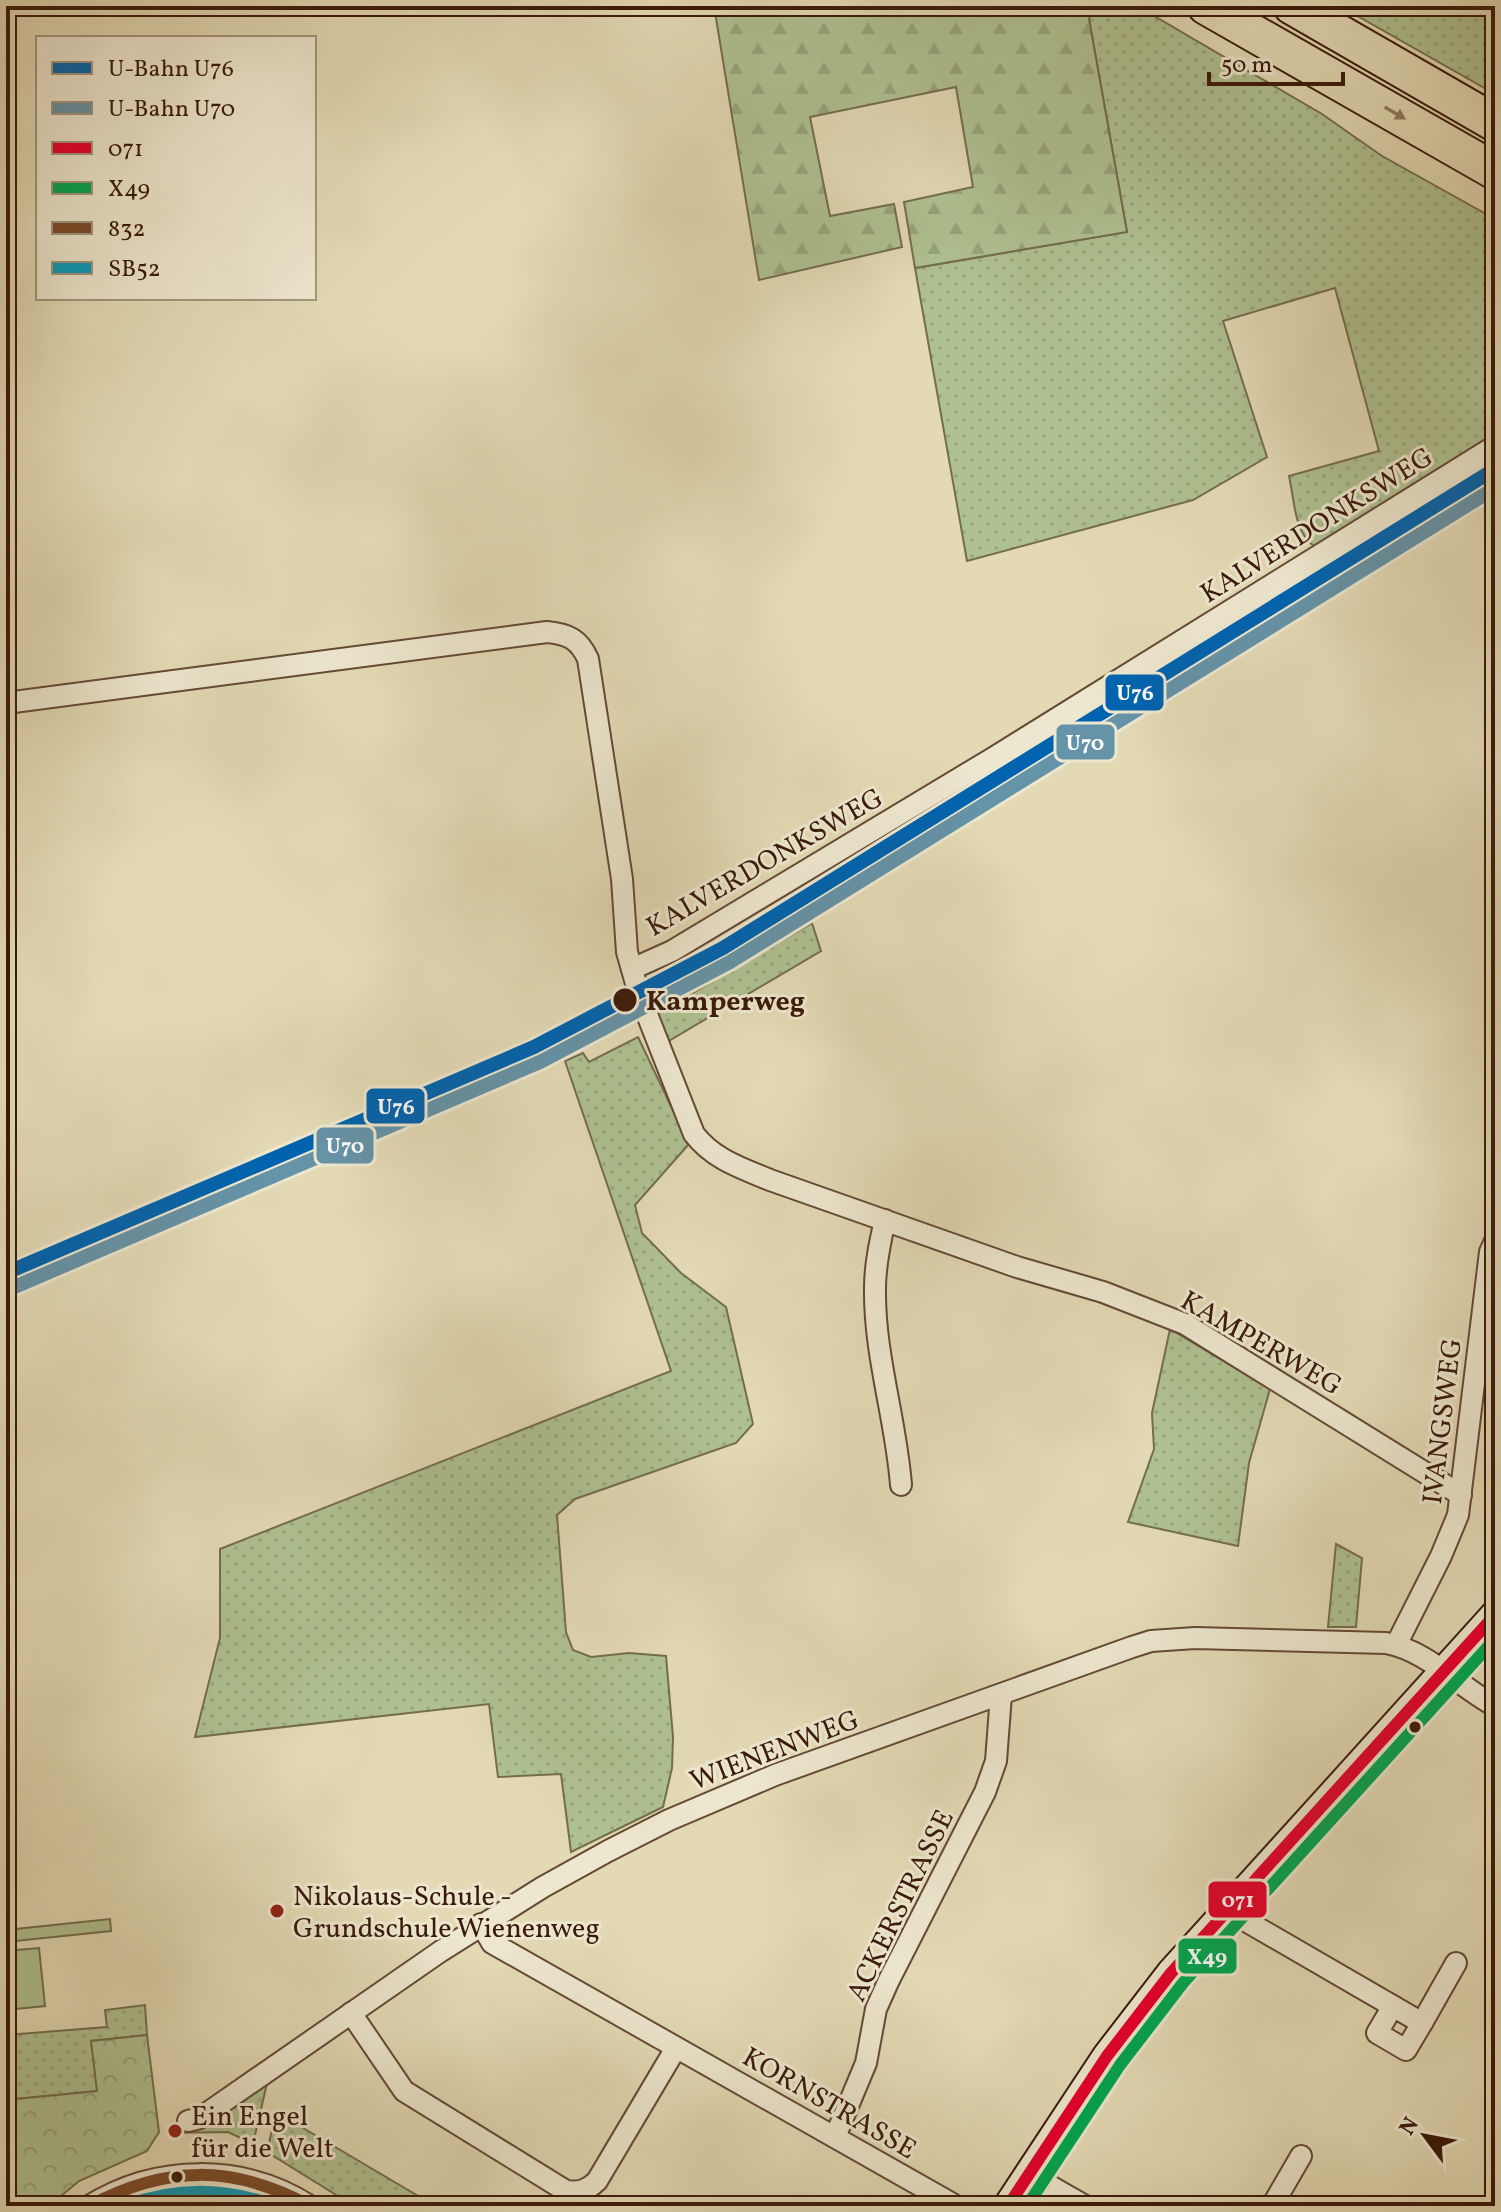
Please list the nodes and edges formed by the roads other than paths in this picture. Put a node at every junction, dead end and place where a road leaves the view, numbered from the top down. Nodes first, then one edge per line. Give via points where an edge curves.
1 (1206, 6) edge
2 (1292, 6) edge
3 (1495, 123) edge
4 (1495, 171) edge
5 (1495, 446) edge
6 (6, 703) edge
7 (632, 969) junction
8 (885, 1220) junction
9 (1495, 1241) edge
10 (901, 1485) dead end
11 (1461, 1495) junction
12 (1495, 1615) edge
13 (1396, 1645) junction
14 (1443, 1672) junction
15 (1001, 1695) junction
16 (1495, 1706) edge
17 (1227, 1910) junction
18 (481, 1924) junction
19 (1456, 1963) dead end
20 (1393, 2006) junction
21 (351, 2013) junction
22 (1422, 2023) junction
23 (676, 2048) junction
24 (188, 2121) dead end
25 (835, 2137) junction
26 (1301, 2156) dead end
27 (1029, 2174) junction
28 (89, 2206) edge
29 (310, 2206) edge
30 (956, 2206) edge
31 (1008, 2206) edge
32 (1085, 2206) edge
33 (1272, 2206) edge

1 -> 4 highway
2 - 3 highway
5 - 7 street, KALVERDONKSWEG via 980,766 672,951
6 - 7 street, KALVERDONKSWEG via 547,632 572,638 588,659
7 - 8 street, KAMPERWEG via 701,1144 732,1164
8 - 10 street via 875,1289
8 - 11 street, KAMPERWEG via 1185,1324
9 - 11 street, IVANGSWEG
11 - 13 street, IVANGSWEG via 1452,1533
12 - 14 main road
13 - 14 street, WIENENWEG
13 - 15 street, WIENENWEG via 1151,1641
14 - 16 street, WIENENWEG
14 - 17 main road
15 - 18 street, WIENENWEG via 775,1775 669,1820
15 - 25 street, ACKERSTRASSE via 996,1761 985,1792 876,2009 866,2063
17 - 20 street
17 - 27 main road via 1131,2023
18 - 21 street, WIENENWEG
18 - 23 street, KORNSTRASSE via 492,1943
19 - 22 street
20 - 22 street
20 - 22 street via 1377,2033 1397,2045 1406,2050
21 - 23 street via 404,2091 575,2193 597,2181
21 - 24 street, WIENENWEG via 200,2118
23 - 25 street, KORNSTRASSE
25 - 30 street, KORNSTRASSE
26 - 33 street
27 - 31 main road
27 - 32 street
28 - 29 street via 135,2184 202,2174 251,2179

